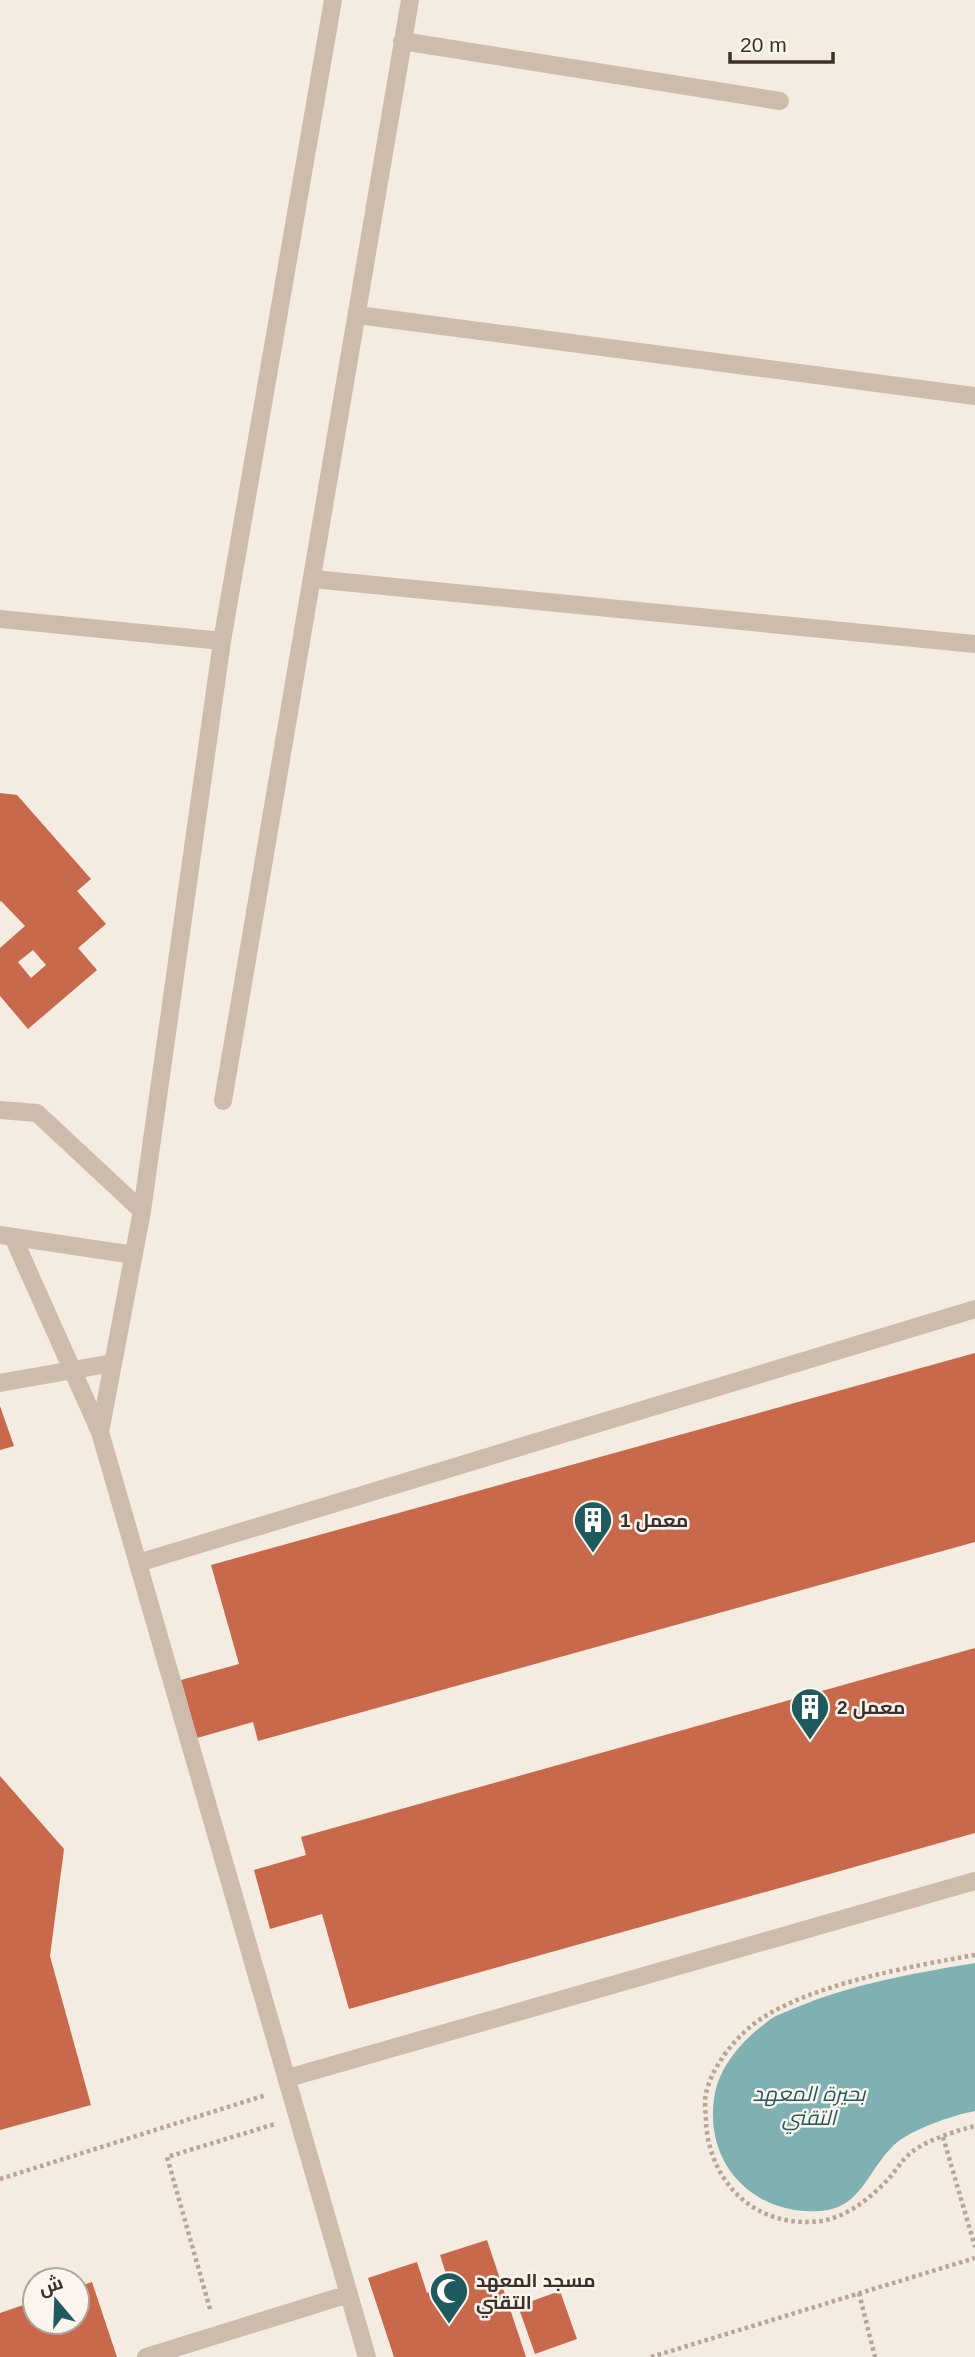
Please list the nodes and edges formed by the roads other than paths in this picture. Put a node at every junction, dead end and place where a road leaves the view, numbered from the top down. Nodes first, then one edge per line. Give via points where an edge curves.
1 (333, 0) edge
2 (410, 0) edge
3 (402, 41) junction
4 (780, 101) dead end
5 (358, 315) junction
6 (975, 396) edge
7 (313, 579) junction
8 (0, 620) edge
9 (222, 641) junction
10 (975, 644) edge
11 (223, 1101) dead end
12 (0, 1110) edge
13 (142, 1211) junction
14 (7, 1236) edge
15 (134, 1255) junction
16 (975, 1309) edge
17 (113, 1363) junction
18 (72, 1370) junction
19 (0, 1383) edge
20 (100, 1432) junction
21 (138, 1563) junction
22 (975, 1881) edge
23 (289, 2083) junction
24 (349, 2294) junction
25 (146, 2357) edge
26 (367, 2357) edge

1 - 9 street
2 - 3 street
3 - 4 street
3 - 5 street
5 - 6 street
5 - 7 street
7 - 10 street
7 - 11 street
8 - 9 street
9 - 13 street
12 - 13 street via 37,1114
13 - 15 street
14 - 15 street
14 - 18 street
15 - 17 street
16 - 21 street
17 - 18 street
17 - 20 street
18 - 19 street
18 - 20 street
20 - 21 street
21 - 23 street
22 - 23 street
23 - 24 street
24 - 25 street
24 - 26 street

